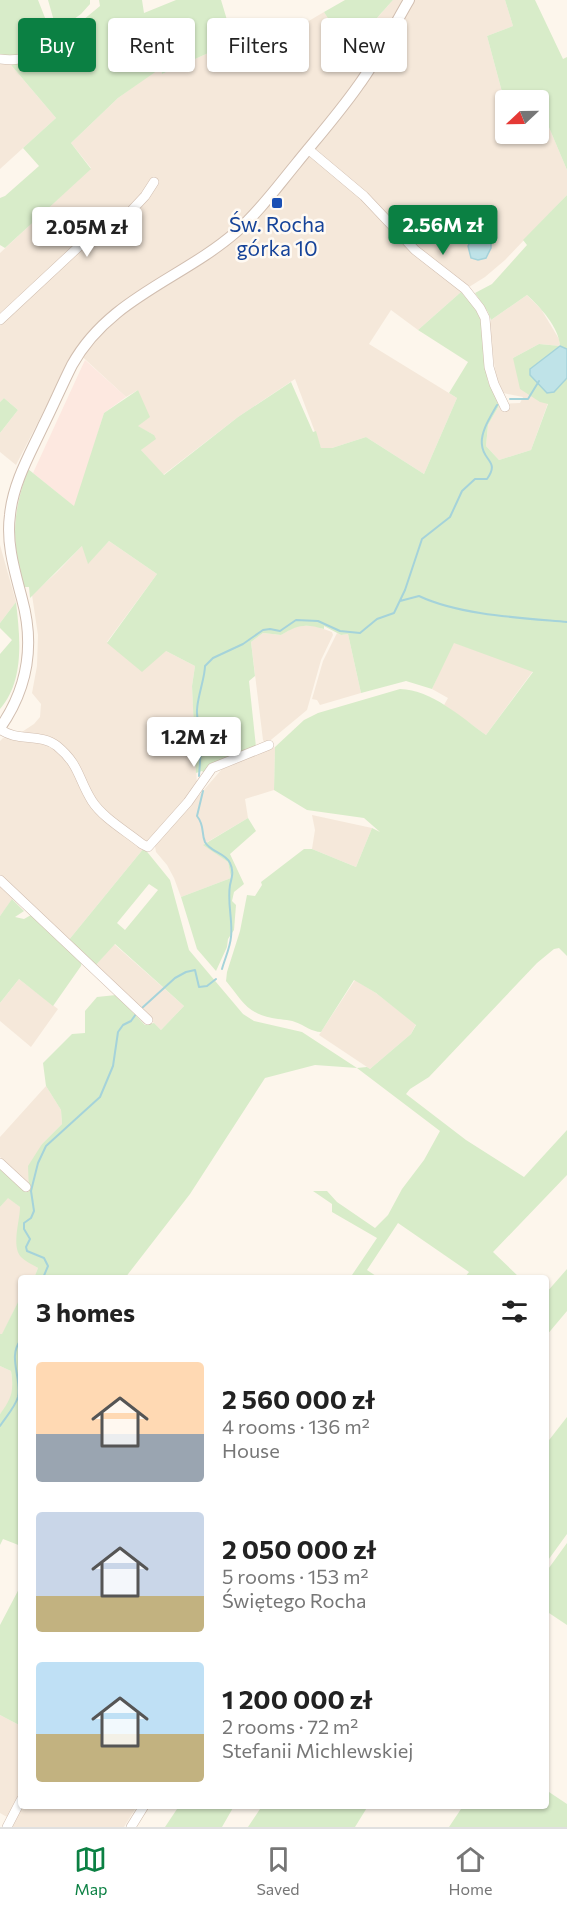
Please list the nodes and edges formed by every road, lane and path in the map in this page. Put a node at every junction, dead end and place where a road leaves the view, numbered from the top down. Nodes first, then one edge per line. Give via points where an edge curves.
1 (409, 0) edge
2 (0, 59) edge
3 (18, 60) edge
4 (308, 149) junction
5 (154, 182) dead end
6 (0, 320) edge
7 (505, 407) dead end
8 (0, 728) edge
9 (269, 745) dead end
10 (0, 880) edge
11 (148, 1020) dead end
12 (0, 1163) edge
13 (26, 1187) dead end
14 (18, 1806) edge
15 (142, 1809) edge
16 (7, 1827) edge
17 (131, 1827) edge

1 - 4 street via 358,87
2 - 3 street
4 - 7 street via 364,196 415,250 459,283 480,308 485,318 489,367
4 - 8 street via 235,233 110,318 73,363 13,499 9,543 27,617 29,657 18,699
5 - 6 street via 131,211 88,238
8 - 9 street via 59,747 76,767 97,807 148,847 212,768
10 - 11 street
12 - 13 street
14 - 16 street
15 - 17 street

